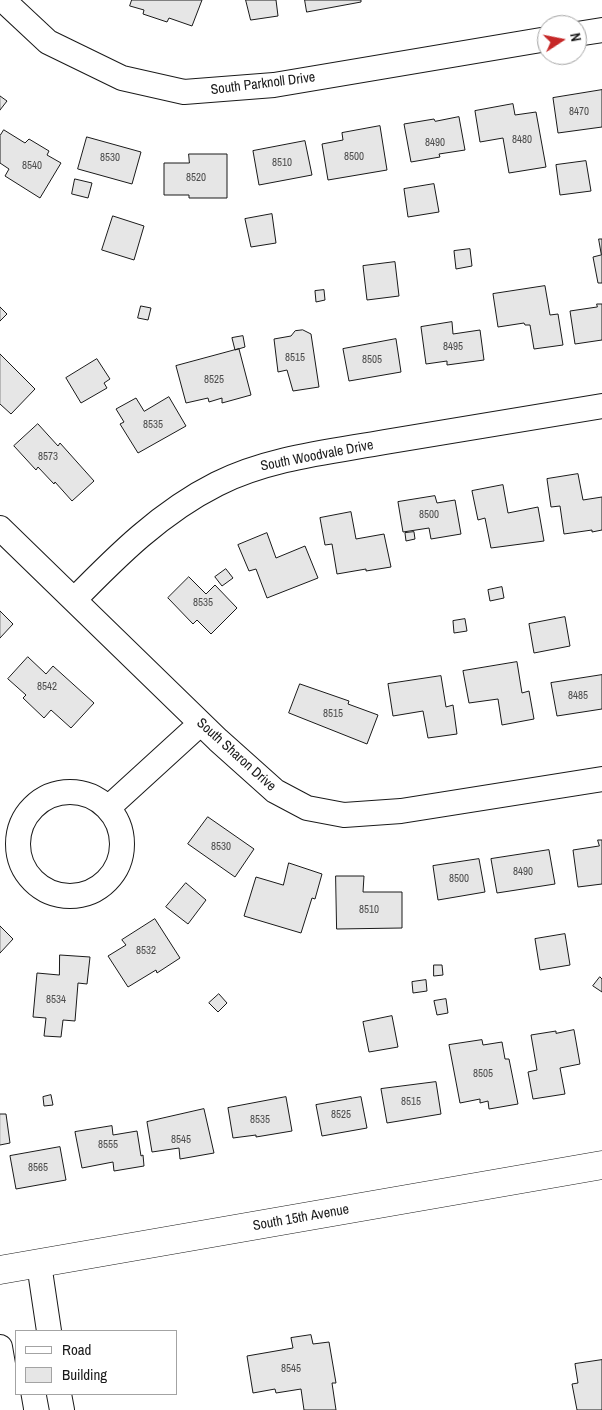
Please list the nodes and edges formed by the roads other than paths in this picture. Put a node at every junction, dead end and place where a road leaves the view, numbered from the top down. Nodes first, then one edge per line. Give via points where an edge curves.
1 (3, 0) edge
2 (602, 30) edge
3 (587, 32) edge
4 (537, 41) edge
5 (602, 406) edge
6 (0, 528) edge
7 (74, 600) junction
8 (200, 724) junction
9 (602, 779) edge
10 (108, 808) junction
11 (602, 1165) edge
12 (39, 1264) junction
13 (0, 1270) edge
14 (49, 1330) edge
15 (0, 1347) edge
16 (59, 1395) edge
17 (11, 1410) edge
18 (62, 1410) edge

1 - 4 street, South Parknoll Drive via 48,42 122,78 184,92 274,85
2 - 3 street
5 - 7 street, South Woodvale Drive via 314,454 254,468 218,484 165,516 110,562
6 - 7 street, South Sharon Drive
7 - 8 street, South Sharon Drive
8 - 9 street, South Sharon Drive via 275,791 307,808 344,815 401,811
8 - 10 street
10 - 10 street via 94,797 68,792 43,800 29,812 21,827 18,845 21,862 30,878 42,889 58,896 75,897 91,893 105,884 122,855 118,822
11 - 12 street, South 15th Avenue
12 - 13 street, South 15th Avenue
12 - 14 street
15 - 17 street
16 - 18 street

